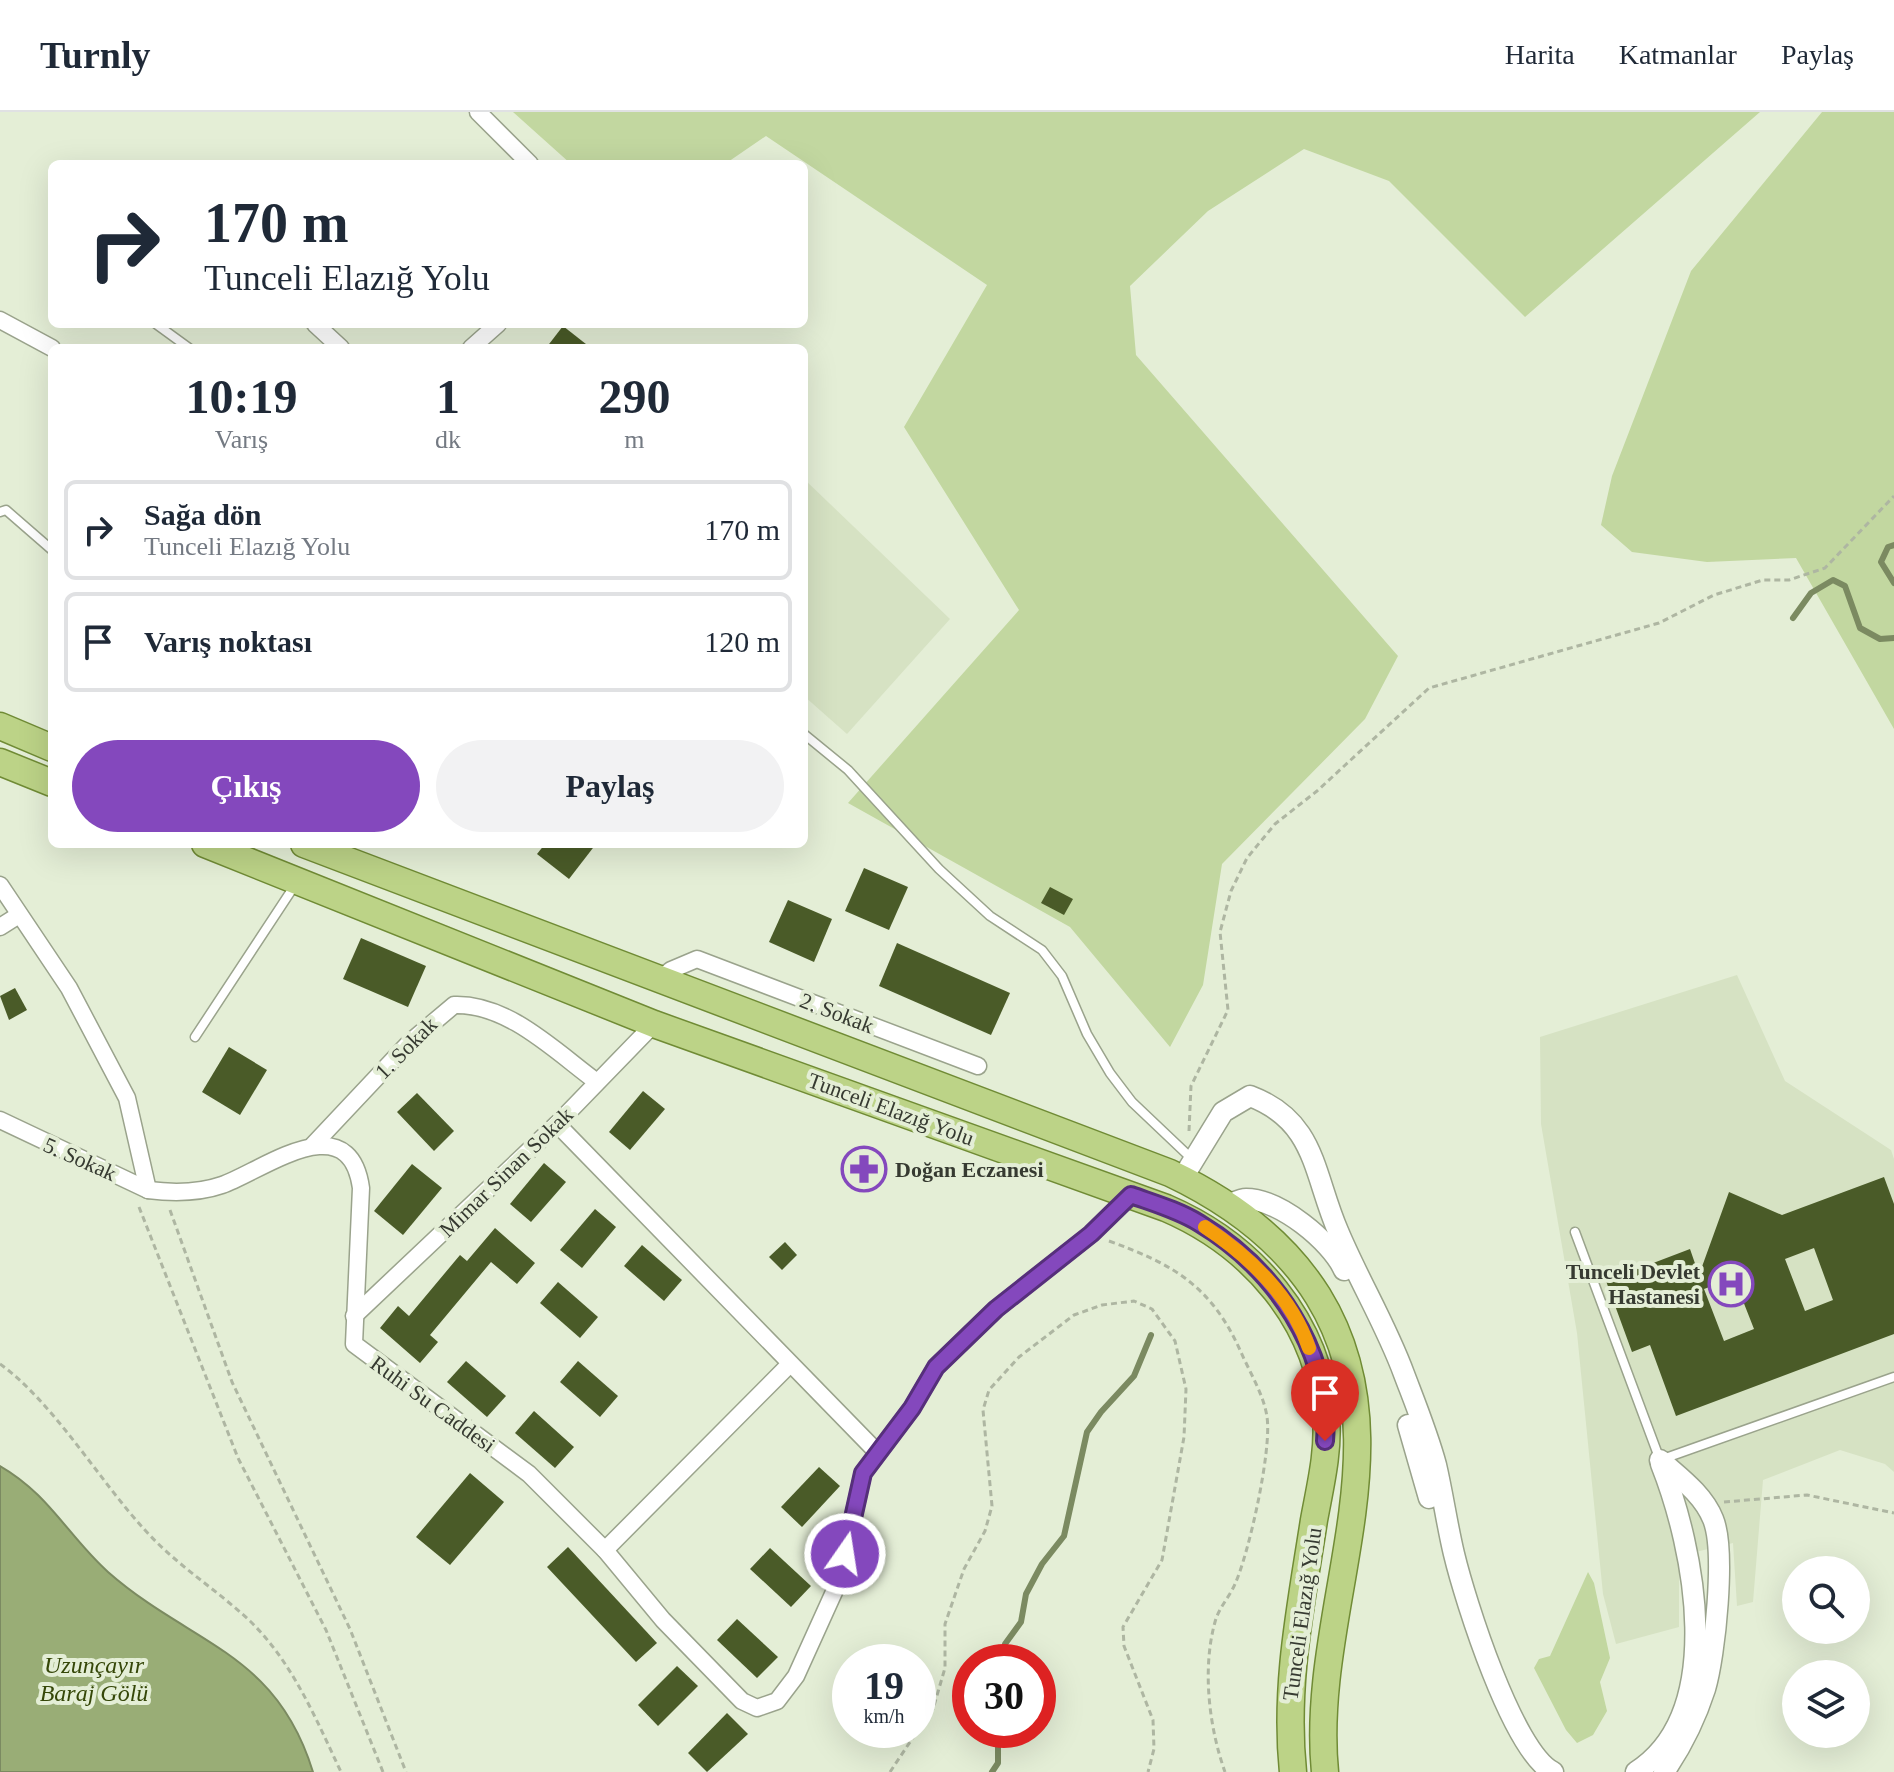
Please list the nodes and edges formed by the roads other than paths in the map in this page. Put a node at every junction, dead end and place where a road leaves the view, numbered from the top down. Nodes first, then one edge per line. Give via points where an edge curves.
1 (478, 112) edge
2 (526, 160) edge
3 (0, 320) edge
4 (162, 328) edge
5 (319, 328) edge
6 (494, 328) edge
7 (184, 344) edge
8 (337, 344) edge
9 (476, 344) edge
10 (48, 346) edge
11 (0, 512) edge
12 (48, 547) edge
13 (0, 726) edge
14 (808, 737) edge
15 (48, 746) edge
16 (0, 762) edge
17 (48, 781) edge
18 (215, 848) edge
19 (314, 848) edge
20 (297, 881) junction
21 (0, 885) edge
22 (19, 915) junction
23 (0, 927) edge
24 (658, 980) junction
25 (654, 1024) junction
26 (195, 1037) dead end
27 (978, 1066) dead end
28 (597, 1082) junction
29 (0, 1120) edge
30 (557, 1124) junction
31 (313, 1145) junction
32 (1186, 1169) junction
33 (156, 1191) junction
34 (1131, 1195) junction
35 (1228, 1205) junction
36 (1575, 1232) dead end
37 (354, 1316) junction
38 (789, 1365) junction
39 (1894, 1377) edge
40 (876, 1451) junction
41 (1660, 1460) junction
42 (605, 1550) junction
43 (1293, 1772) edge
44 (1325, 1772) edge
45 (1530, 1772) edge
46 (1553, 1772) edge
47 (1636, 1772) edge
48 (1664, 1772) edge

1 - 2 street
3 - 10 street
4 - 7 lane
5 - 8 street
6 - 9 street
11 - 12 lane via 6,510
13 - 15 main road
14 - 32 lane via 848,770 990,916 1042,950 1062,976 1110,1073
16 - 17 main road
18 - 20 main road, Tunceli Elazığ Yolu
19 - 24 main road, Tunceli Elazığ Yolu
20 - 25 main road, Tunceli Elazığ Yolu
20 - 26 lane
21 - 22 street
22 - 23 street
22 - 33 street via 69,988 127,1098
24 - 27 street, 2. Sokak via 697,959
24 - 32 main road, Tunceli Elazığ Yolu
25 - 28 street, Mimar Sinan Sokak
25 - 34 main road, Tunceli Elazığ Yolu
28 - 30 street, Mimar Sinan Sokak
28 - 31 street, 1. Sokak via 520,1026 483,1007 454,1005 409,1043
29 - 33 street, 5. Sokak
30 - 37 street, Mimar Sinan Sokak
30 - 38 street via 732,1300
31 - 33 street via 218,1186
31 - 37 street, Ruhi Su Caddesi via 339,1153 358,1171 361,1228
32 - 35 main road, Tunceli Elazığ Yolu
32 - 46 street via 1223,1112 1250,1096 1276,1106 1297,1127 1407,1383 1435,1462 1455,1557 1486,1657 1527,1747
34 - 40 street, Ruhi Su Caddesi via 936,1367 912,1408
34 - 43 main road, Tunceli Elazığ Yolu via 1197,1221 1232,1245 1284,1301 1305,1334 1314,1362 1327,1420 1289,1679
35 - 44 main road, Tunceli Elazığ Yolu via 1260,1228 1311,1285 1340,1337 1355,1385 1358,1466 1323,1692
35 - 45 street via 1245,1199 1269,1205 1315,1232 1341,1262 1400,1400 1475,1663
36 - 41 lane
37 - 42 street, Ruhi Su Caddesi via 352,1336 360,1351 529,1474
38 - 40 street
38 - 42 street
39 - 41 lane
40 - 42 street, Ruhi Su Caddesi via 863,1473 839,1581 796,1676 777,1701 757,1708 742,1701 663,1620
41 - 47 street via 1695,1586 1692,1677 1673,1731 1649,1764
41 - 48 street via 1690,1486 1713,1517 1721,1547 1705,1687 1685,1740

